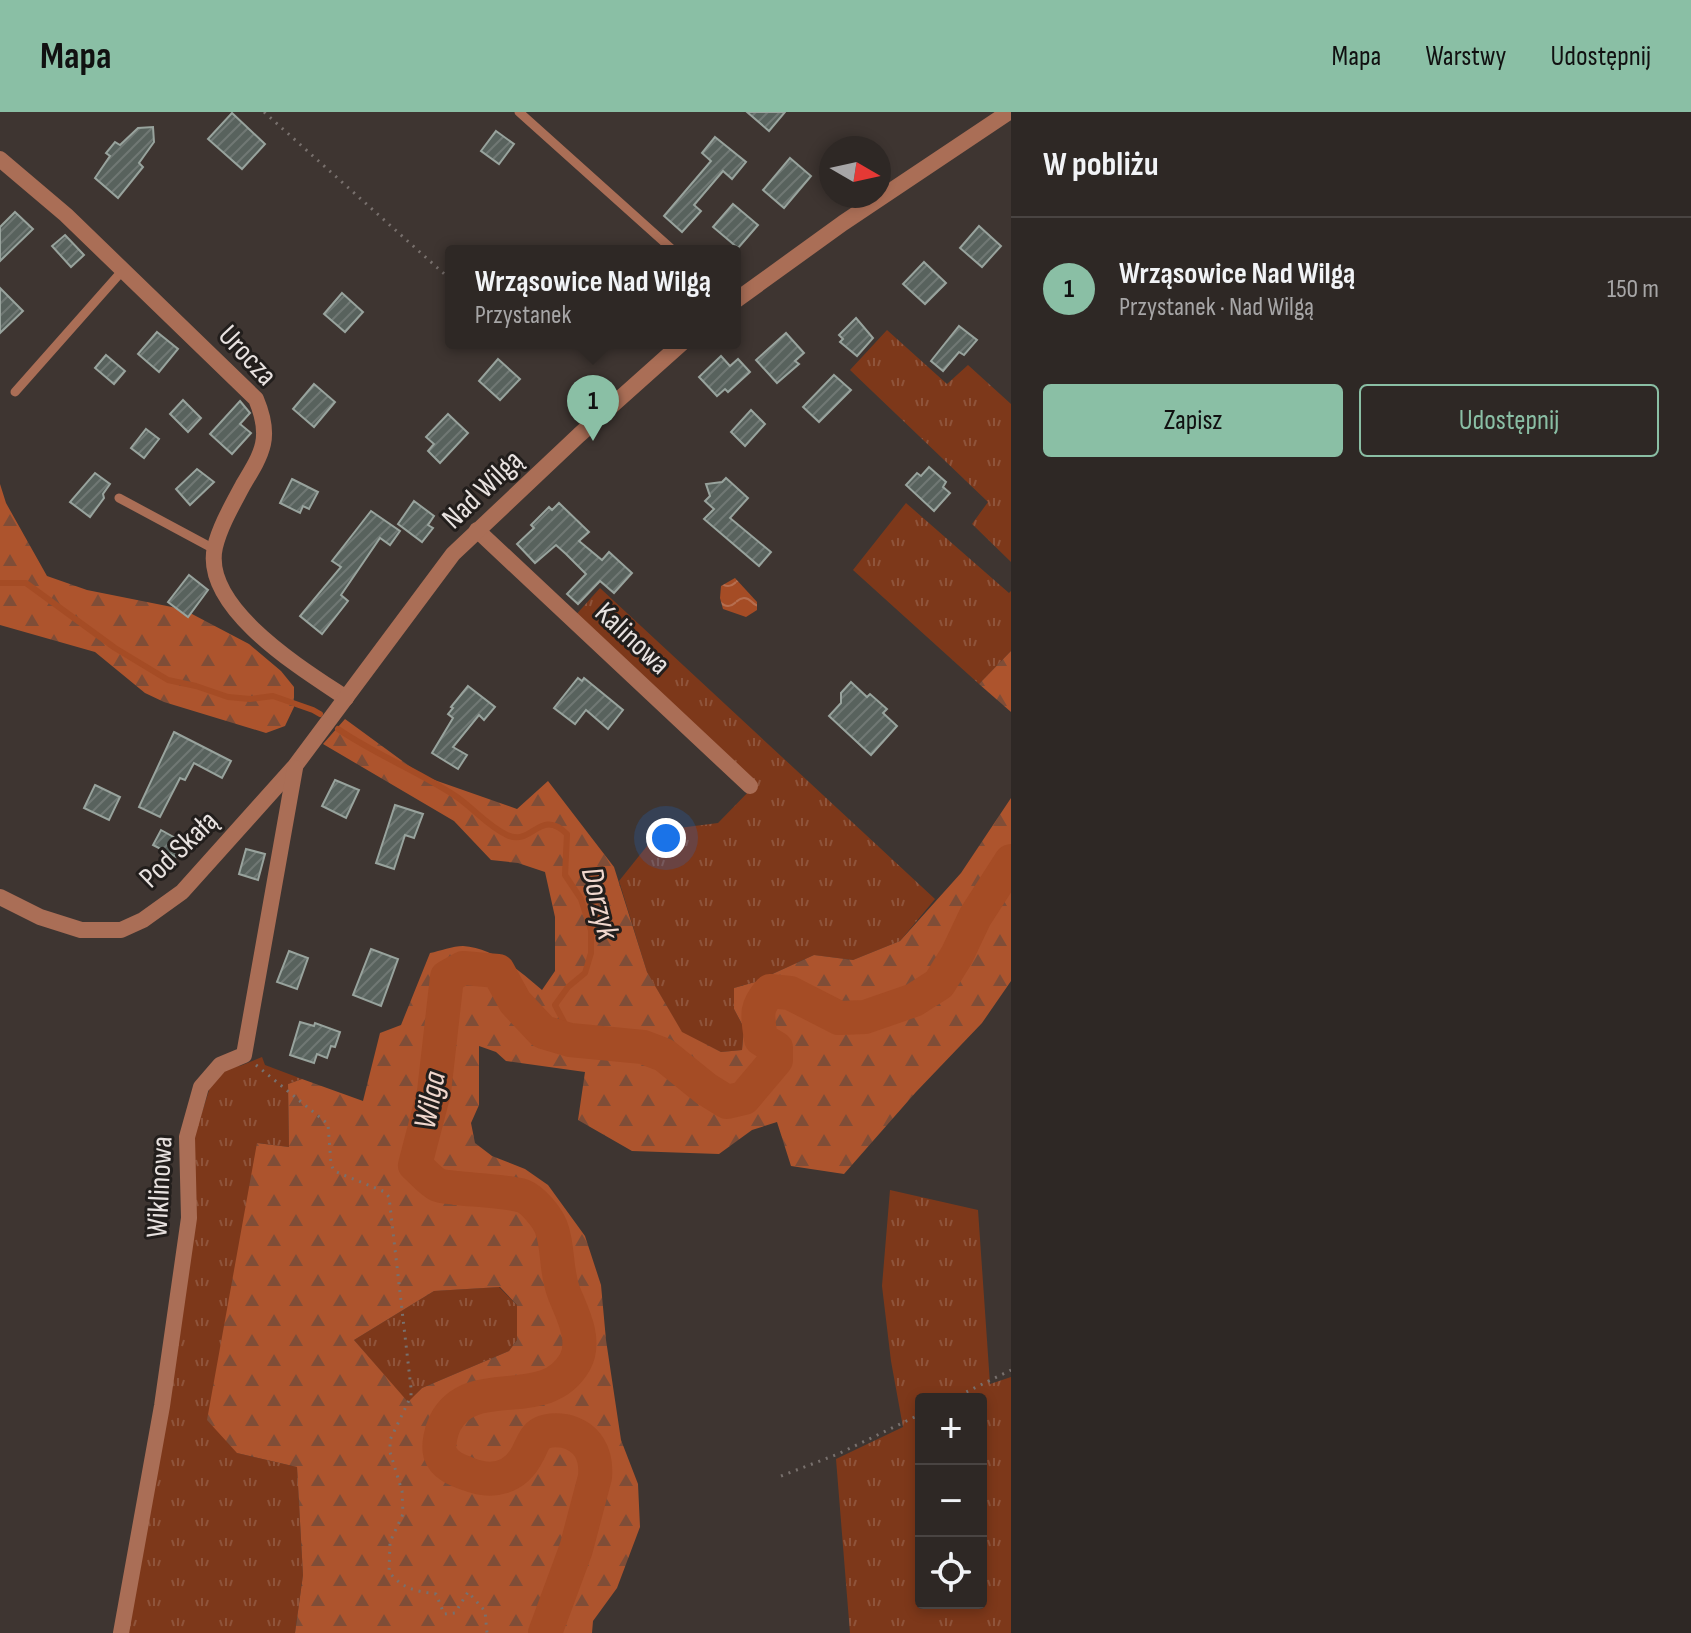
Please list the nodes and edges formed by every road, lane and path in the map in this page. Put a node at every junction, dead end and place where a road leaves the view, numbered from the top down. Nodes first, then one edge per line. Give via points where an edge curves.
1 (264, 112) edge
2 (519, 112) edge
3 (1009, 112) edge
4 (0, 159) edge
5 (667, 245) edge
6 (123, 270) junction
7 (445, 275) edge
8 (741, 297) edge
9 (675, 349) edge
10 (15, 392) dead end
11 (119, 498) dead end
12 (477, 530) junction
13 (214, 549) junction
14 (346, 698) junction
15 (295, 766) junction
16 (750, 786) dead end
17 (0, 897) edge
18 (244, 1055) junction
19 (1011, 1370) edge
20 (964, 1393) edge
21 (915, 1417) edge
22 (781, 1476) dead end
23 (121, 1633) edge
24 (487, 1633) edge

1 - 7 path
2 - 5 lane
3 - 8 street
4 - 6 street, Urocza
6 - 10 lane
6 - 13 street, Urocza via 256,399 265,420 257,465
9 - 12 street, Nad Wilgą
11 - 13 lane
12 - 14 street, Nad Wilgą
12 - 16 street, Kalinowa
13 - 14 street via 216,575 234,609 274,650
14 - 15 street, Pod Skałą
15 - 17 street, Pod Skałą via 182,892 121,930 81,930
15 - 18 street
18 - 23 street, Wiklinowa via 220,1065 201,1087 187,1137 189,1218
18 - 24 path via 328,1124 334,1171 389,1197 411,1388 390,1440 403,1514 390,1542 389,1572 411,1591 436,1594 444,1614 455,1613 468,1592 485,1611
19 - 20 path
21 - 22 path

